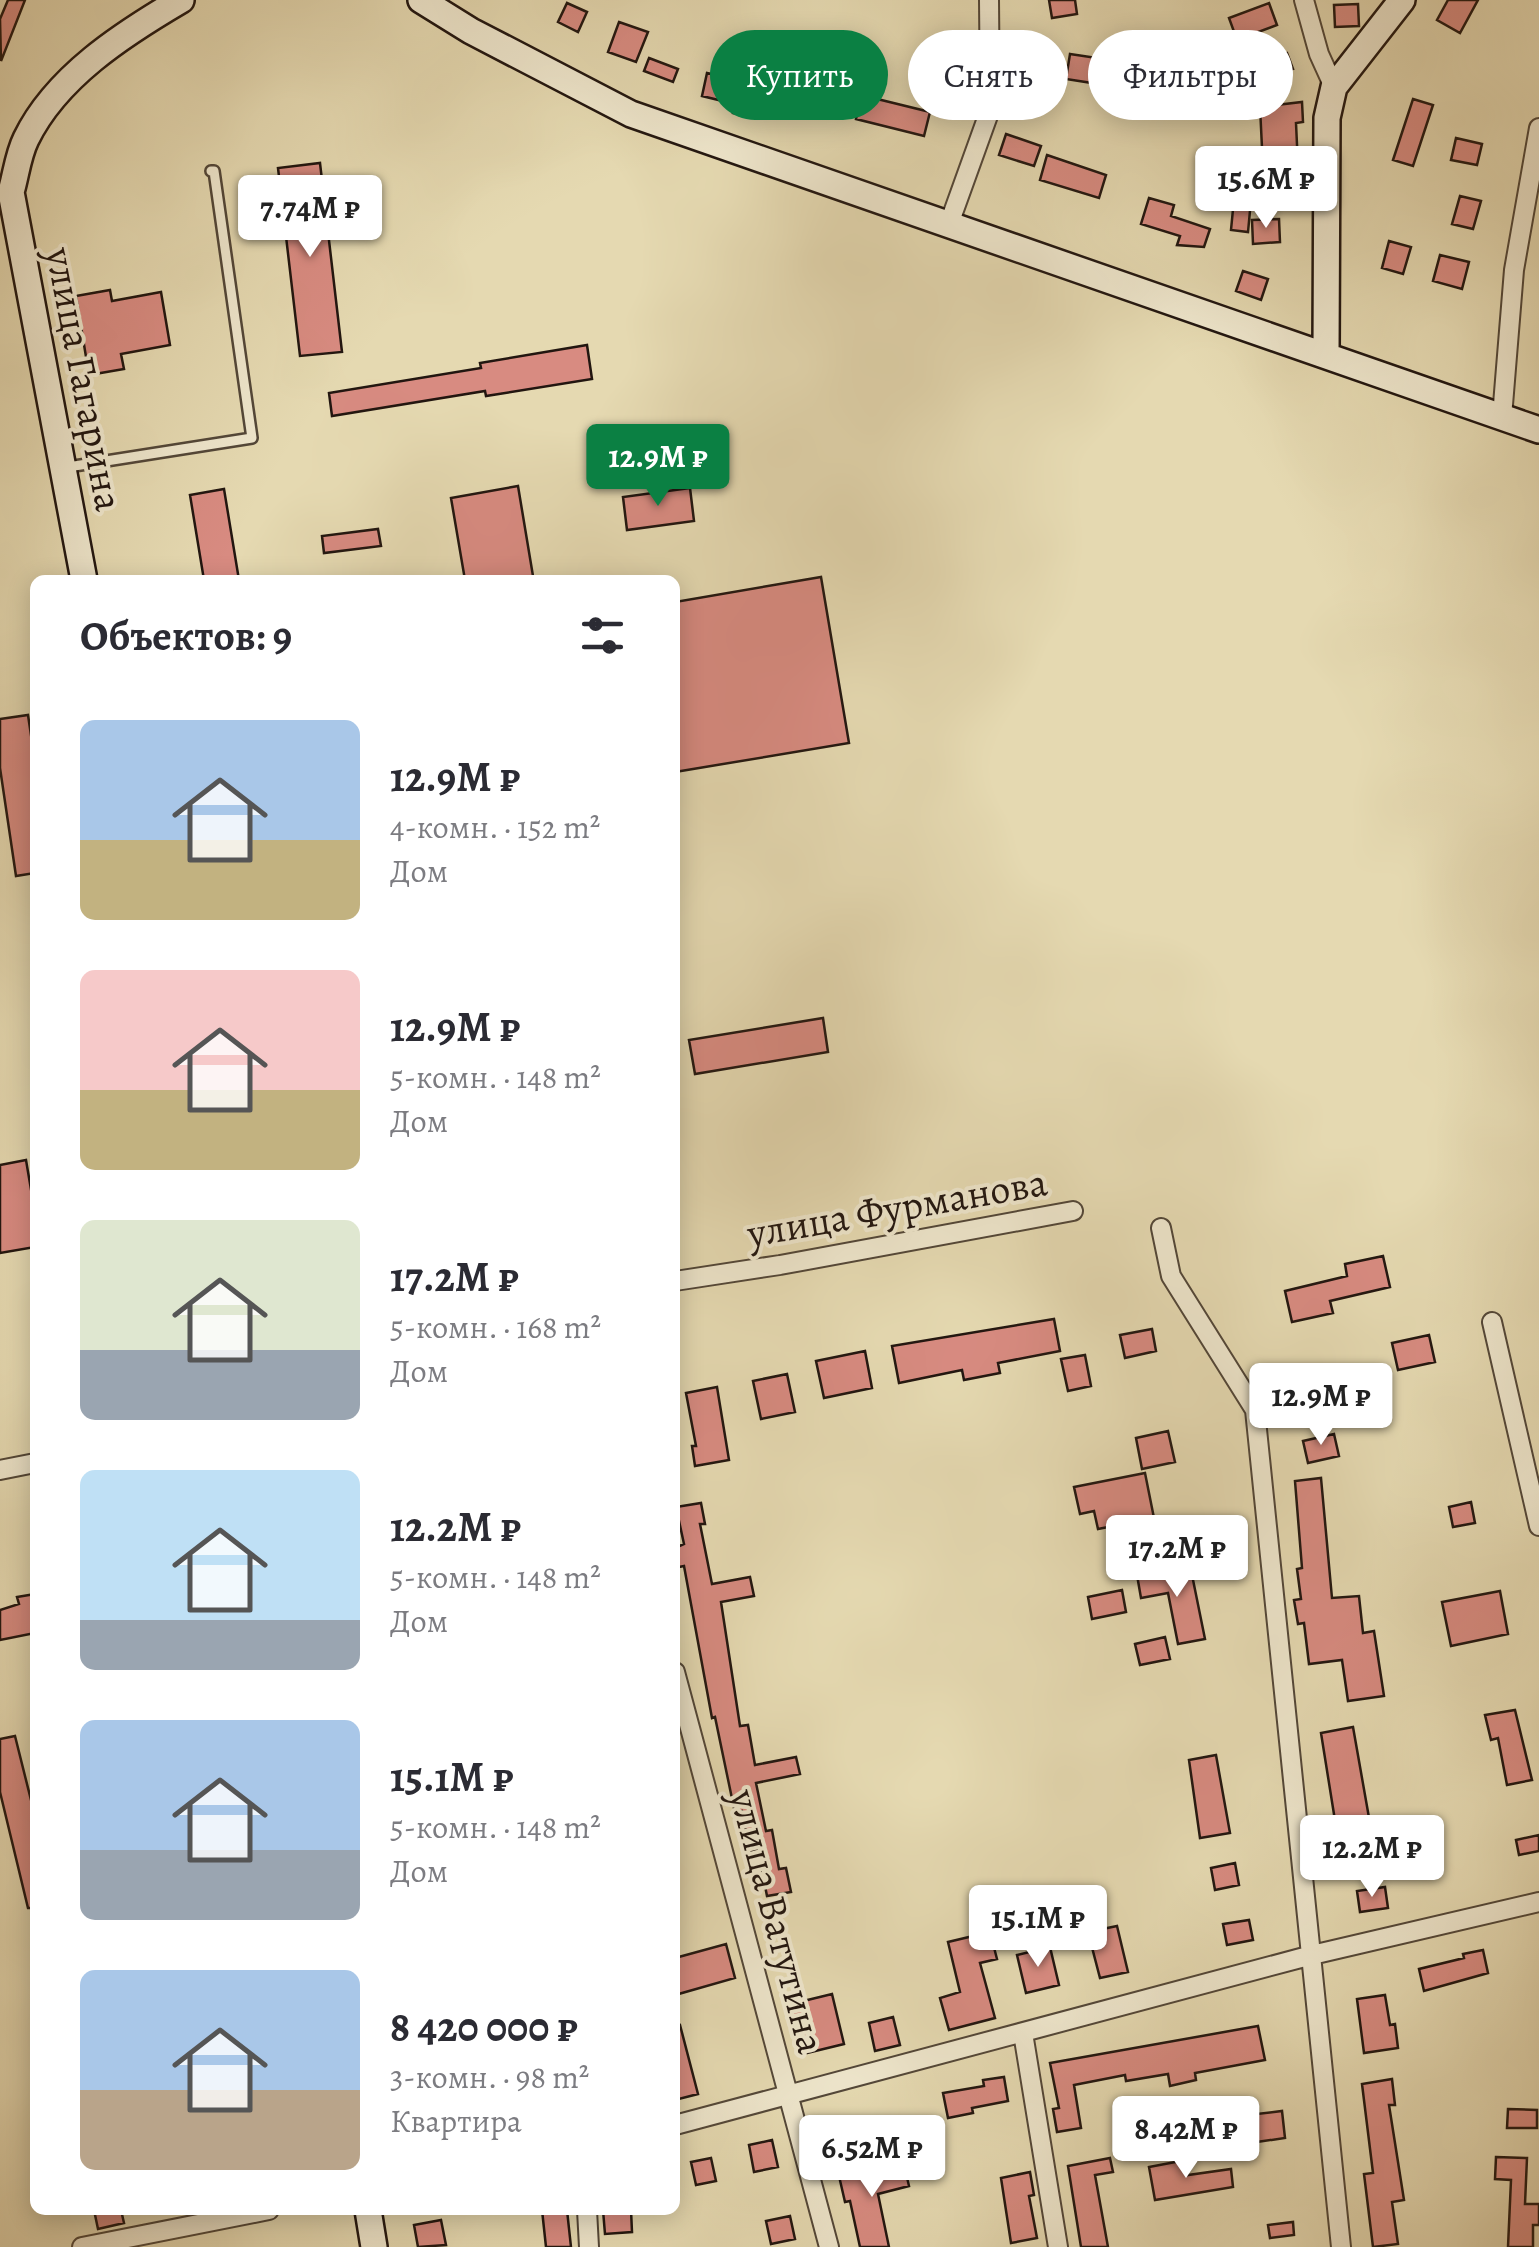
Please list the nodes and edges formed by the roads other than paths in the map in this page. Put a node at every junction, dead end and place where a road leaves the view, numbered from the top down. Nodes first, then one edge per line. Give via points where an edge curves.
1 (181, 0) edge
2 (421, 0) edge
3 (989, 0) edge
4 (1304, 0) edge
5 (1402, 0) edge
6 (1334, 87) junction
7 (1539, 128) edge
8 (211, 171) dead end
9 (6, 193) edge
10 (949, 224) junction
11 (1326, 356) junction
12 (1502, 417) junction
13 (1539, 430) edge
14 (65, 467) junction
15 (83, 575) edge
16 (1072, 1211) dead end
17 (1162, 1228) dead end
18 (680, 1280) edge
19 (1492, 1322) dead end
20 (30, 1465) edge
21 (0, 1470) edge
22 (1539, 1526) edge
23 (680, 1691) edge
24 (1539, 1902) edge
25 (1312, 1956) junction
26 (1023, 2033) junction
27 (788, 2097) junction
28 (680, 2124) edge
29 (244, 2215) edge
30 (369, 2215) edge
31 (587, 2215) edge
32 (82, 2247) edge
33 (374, 2247) edge
34 (589, 2247) edge
35 (829, 2247) edge
36 (1058, 2247) edge
37 (1341, 2247) edge

1 - 9 main road via 113,44 54,95 24,141
2 - 10 main road via 630,114
3 - 10 street via 990,110
4 - 6 street
5 - 6 main road
6 - 11 main road via 1327,118
7 - 12 street via 1514,270
8 - 14 lane via 252,438
9 - 14 main road, улица Гагарина
10 - 11 main road
11 - 12 main road
12 - 13 main road
14 - 15 main road, улица Гагарина
16 - 18 street, улица Фурманова
17 - 25 street via 1171,1276 1256,1410
19 - 22 street
20 - 21 street
23 - 27 street, улица Ватутина
24 - 25 street
25 - 26 street
25 - 37 street
26 - 27 street
26 - 36 street
27 - 28 street
27 - 35 street, улица Ватутина
29 - 32 street
30 - 33 main road
31 - 34 street

